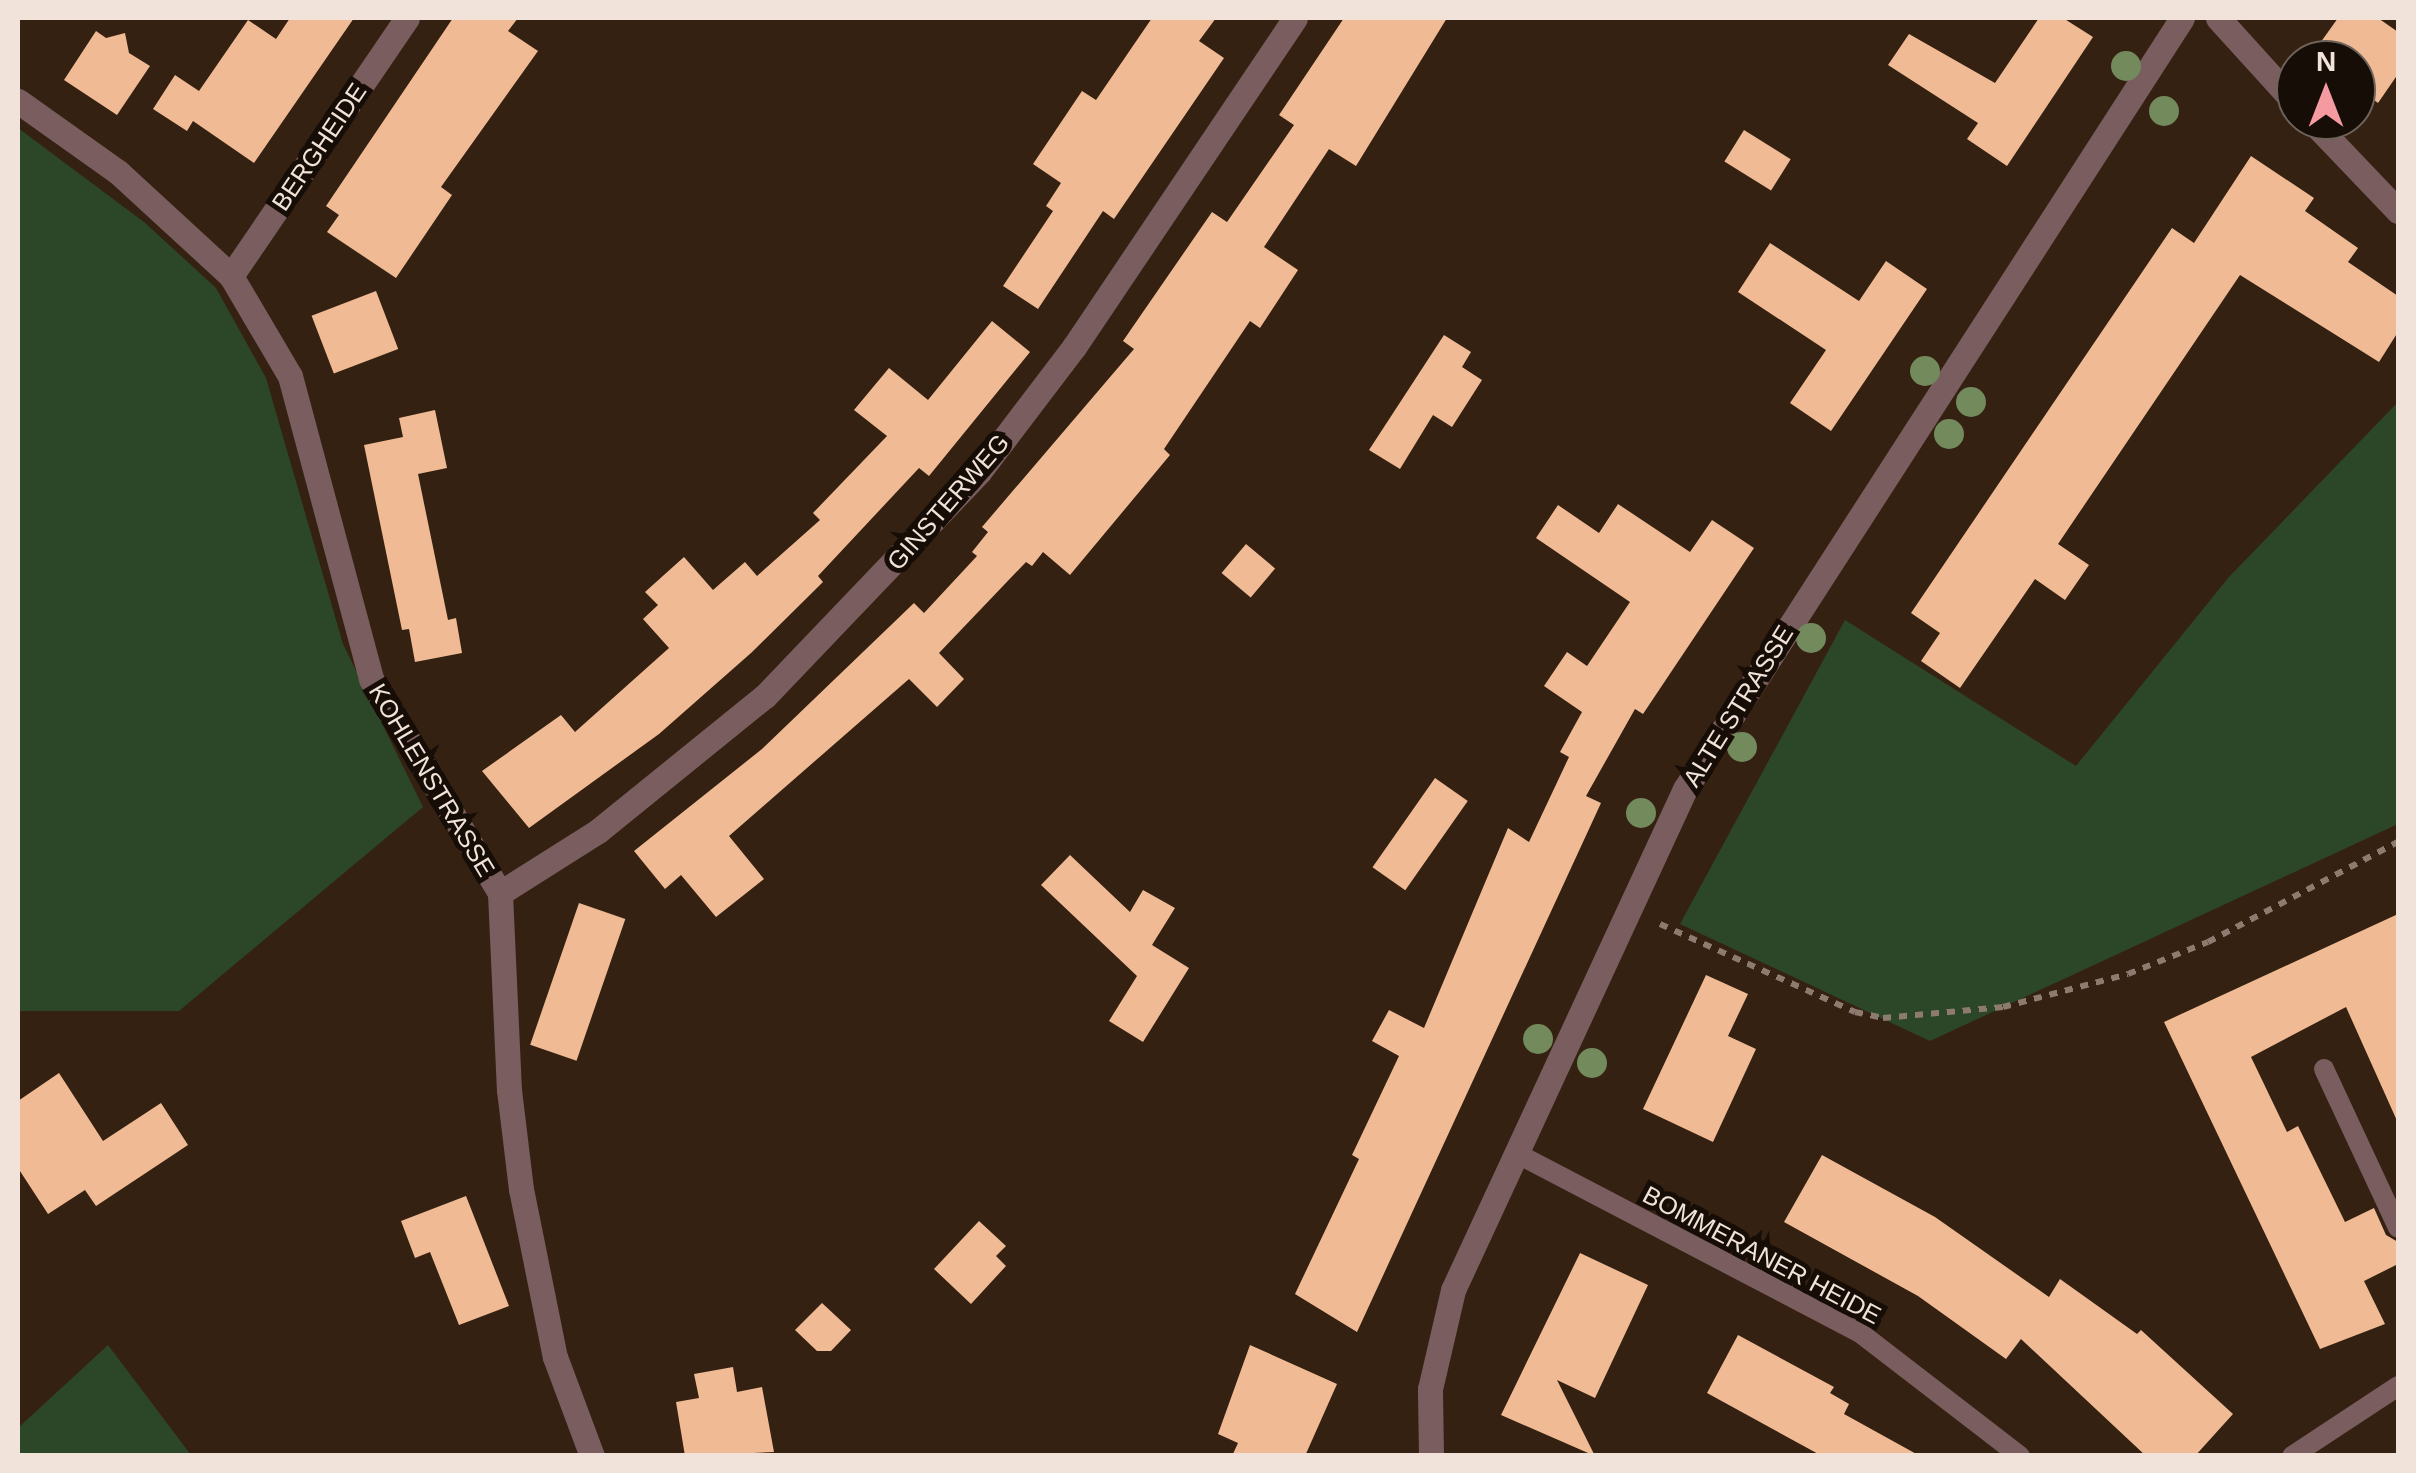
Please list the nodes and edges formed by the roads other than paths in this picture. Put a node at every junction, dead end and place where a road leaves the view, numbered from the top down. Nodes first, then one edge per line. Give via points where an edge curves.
1 (407, 18) edge
2 (1295, 18) edge
3 (2182, 18) edge
4 (2218, 18) edge
5 (2276, 82) edge
6 (18, 101) edge
7 (2330, 140) edge
8 (2398, 211) edge
9 (231, 276) junction
10 (500, 892) junction
11 (2324, 1068) dead end
12 (1516, 1153) junction
13 (2398, 1228) edge
14 (2398, 1386) edge
15 (592, 1456) edge
16 (1432, 1456) edge
17 (2020, 1456) edge
18 (2292, 1456) edge

1 - 9 street, BERGHEIDE
2 - 10 street, GINSTERWEG via 1074,347 979,472 764,696 585,841
3 - 12 street, ALTE STRASSE via 1686,789
4 - 5 street
6 - 9 street, KOHLENSTRASSE via 118,172
7 - 8 street
9 - 10 street, KOHLENSTRASSE via 274,340 304,416 371,680
10 - 15 street, KOHLENSTRASSE via 508,1090 521,1189 555,1357
11 - 13 lane
12 - 16 street, ALTE STRASSE via 1453,1290 1430,1389
12 - 17 lane, BOMMERANER HEIDE via 1860,1332
14 - 18 lane

